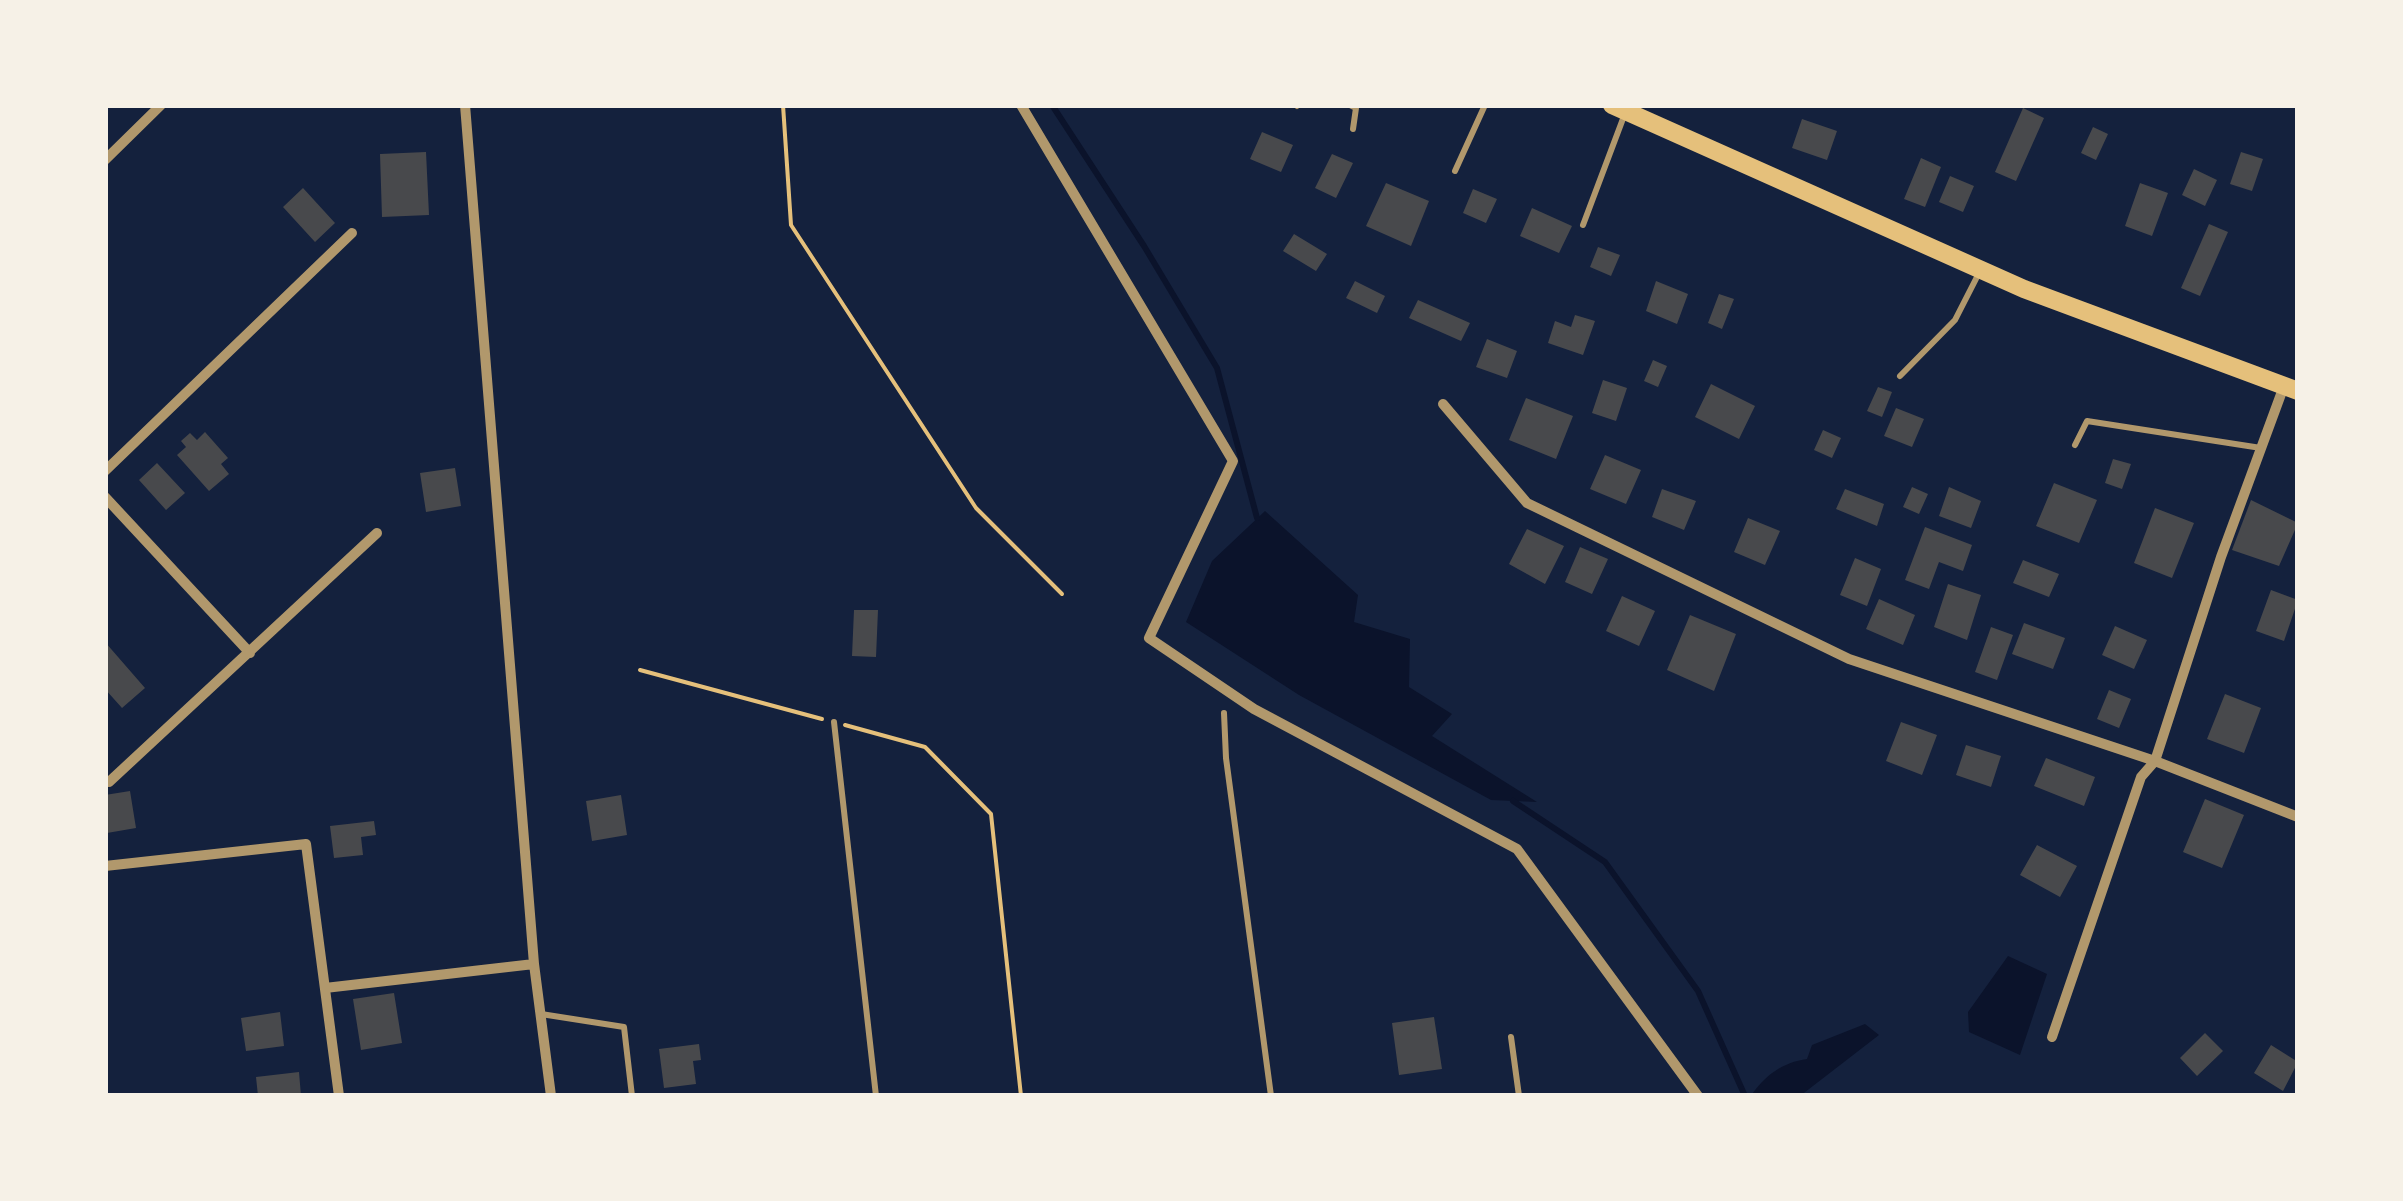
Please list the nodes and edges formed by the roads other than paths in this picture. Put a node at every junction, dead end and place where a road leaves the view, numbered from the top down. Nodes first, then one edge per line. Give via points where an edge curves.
1 (162, 105) edge
2 (465, 105) edge
3 (1022, 105) edge
4 (1350, 105) edge
5 (1485, 105) edge
6 (1618, 111) edge
7 (1353, 129) dead end
8 (105, 160) edge
9 (1455, 172) dead end
10 (1583, 225) dead end
11 (352, 233) dead end
12 (1980, 270) junction
13 (1900, 376) dead end
14 (2291, 388) edge
15 (1443, 404) dead end
16 (2075, 446) dead end
17 (2261, 448) junction
18 (105, 471) edge
19 (105, 497) edge
20 (377, 533) dead end
21 (250, 653) junction
22 (1224, 713) dead end
23 (834, 722) road end
24 (2155, 761) junction
25 (109, 782) dead end
26 (2298, 817) edge
27 (105, 866) edge
28 (534, 964) junction
29 (324, 988) junction
30 (540, 1014) junction
31 (1510, 1036) dead end
32 (2052, 1038) dead end
33 (339, 1096) edge
34 (551, 1096) edge
35 (632, 1096) edge
36 (876, 1096) edge
37 (1271, 1096) edge
38 (1519, 1096) edge
39 (1698, 1096) edge

1 - 8 street
2 - 28 street
3 - 39 street via 1232,461 1149,638 1254,709 1517,849
4 - 7 lane via 1357,114
5 - 9 lane
6 - 10 lane
6 - 12 main road
11 - 18 street
12 - 13 lane via 1955,320
12 - 14 main road
14 - 17 street
15 - 24 street via 1528,503 1849,659
16 - 17 lane via 2087,421
17 - 24 street
19 - 21 street
20 - 21 street
21 - 25 street
22 - 37 lane
23 - 36 lane
24 - 26 street
24 - 32 street via 2141,777
27 - 29 street via 306,844
28 - 29 street
28 - 30 street
29 - 33 street
30 - 34 street
30 - 35 lane via 624,1027
31 - 38 lane

